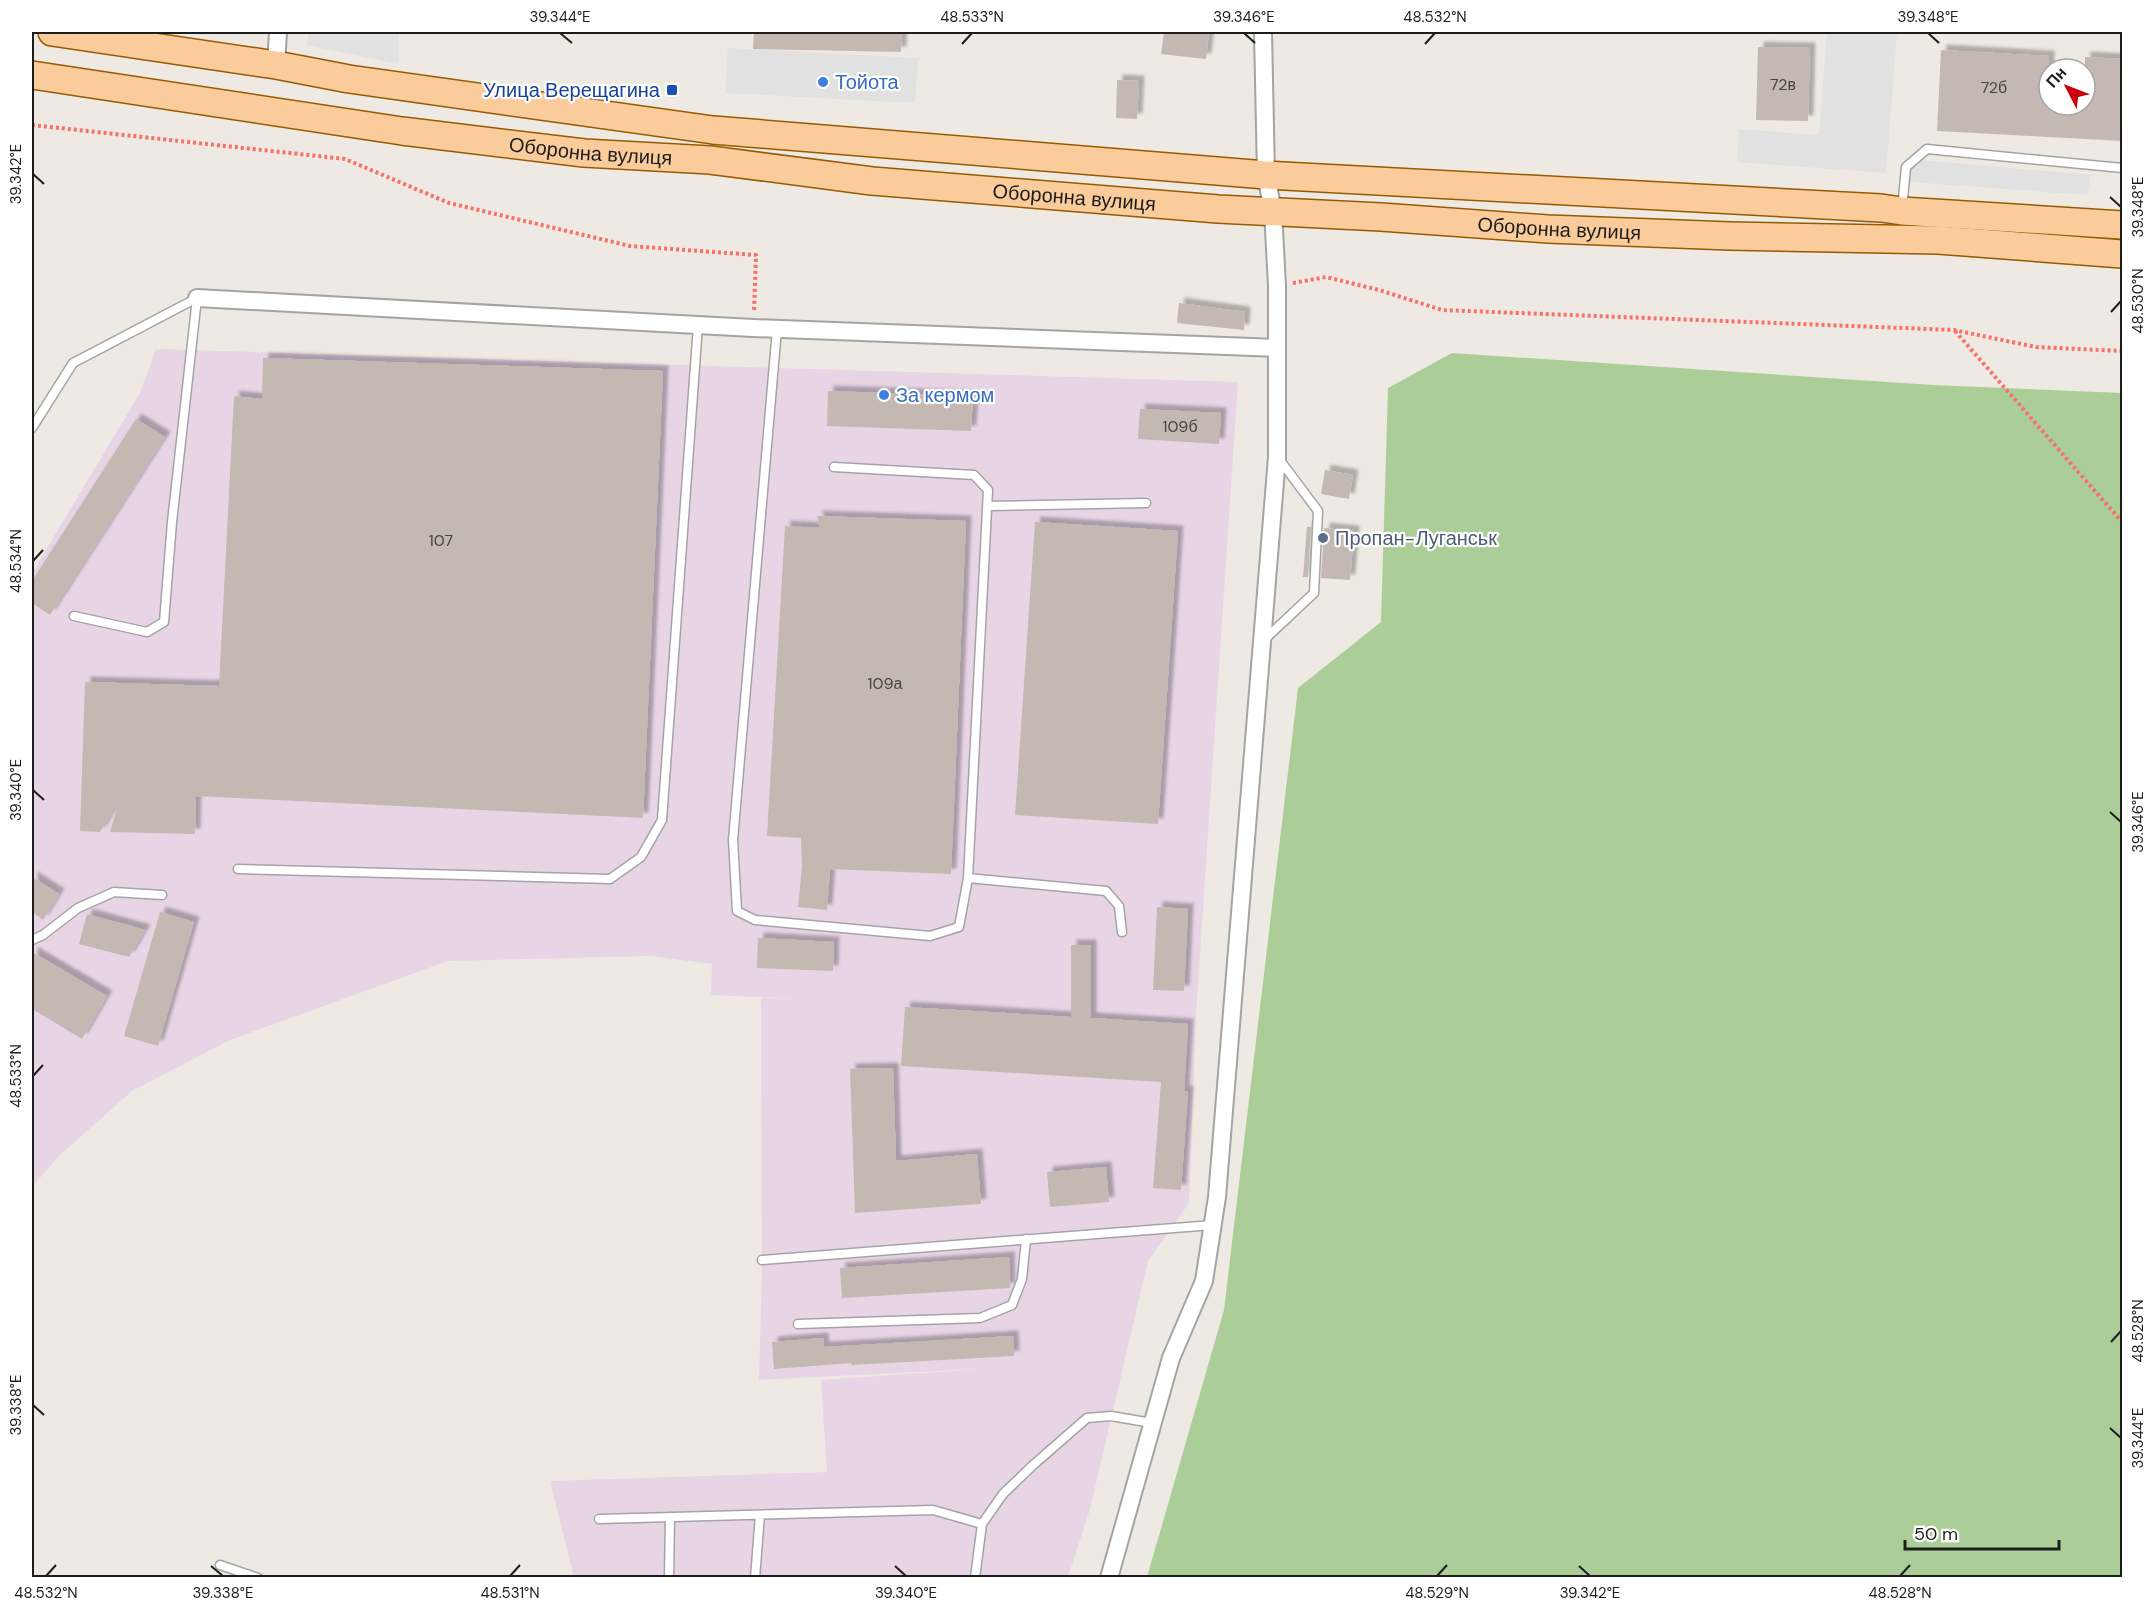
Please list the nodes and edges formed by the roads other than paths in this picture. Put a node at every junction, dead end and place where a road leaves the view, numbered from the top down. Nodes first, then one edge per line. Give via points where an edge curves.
1 (52, 32) edge
2 (278, 32) edge
3 (1263, 32) edge
4 (276, 65) junction
5 (32, 75) edge
6 (2122, 168) edge
7 (1266, 175) junction
8 (1273, 211) junction
9 (1902, 211) junction
10 (2122, 225) edge
11 (2122, 254) edge
12 (197, 298) junction
13 (698, 325) junction
14 (777, 329) junction
15 (1277, 348) junction
16 (32, 428) edge
17 (1277, 457) junction
18 (834, 467) dead end
19 (1146, 503) dead end
20 (987, 506) junction
21 (74, 616) dead end
22 (1262, 642) junction
23 (238, 869) dead end
24 (968, 878) junction
25 (162, 895) dead end
26 (1122, 932) dead end
27 (32, 940) edge
28 (1213, 1225) junction
29 (1026, 1239) junction
30 (762, 1260) dead end
31 (798, 1324) dead end
32 (1152, 1424) junction
33 (760, 1515) junction
34 (670, 1517) junction
35 (599, 1519) dead end
36 (982, 1524) junction
37 (220, 1565) dead end
38 (258, 1578) edge
39 (669, 1578) edge
40 (755, 1578) edge
41 (975, 1578) edge
42 (1109, 1578) edge

1 - 4 main road, Оборонна вулиця
2 - 4 street
3 - 7 street
4 - 7 main road, Оборонна вулиця via 349,80 713,130
5 - 8 main road, Оборонна вулиця via 391,129 584,153 710,160 872,181
6 - 9 lane via 1927,149 1906,166
7 - 8 street
7 - 9 main road, Оборонна вулиця
8 - 11 main road, Оборонна вулиця via 1548,229 1938,240
8 - 15 street
9 - 10 main road, Оборонна вулиця
12 - 13 street
12 - 16 lane via 74,363
12 - 21 lane via 164,622 147,632
13 - 14 street
13 - 23 lane via 662,819 641,857 610,879
14 - 15 street
14 - 24 lane via 734,840 737,911 755,920 930,936 959,927
15 - 17 street
17 - 22 street
17 - 22 lane via 1318,511 1314,593
18 - 20 lane via 974,475 988,490
19 - 20 lane
20 - 24 lane
22 - 28 street
24 - 26 lane via 1106,891 1119,906
25 - 27 lane via 114,892 78,908
28 - 29 lane
28 - 32 street via 1204,1281 1171,1358
29 - 30 lane
29 - 31 lane via 1022,1279 1012,1305 980,1318
32 - 36 lane via 1112,1416 1087,1418 1003,1494
32 - 42 street
33 - 34 lane
33 - 36 lane via 933,1510
33 - 40 lane
34 - 35 lane
34 - 39 lane
36 - 41 lane
37 - 38 lane

